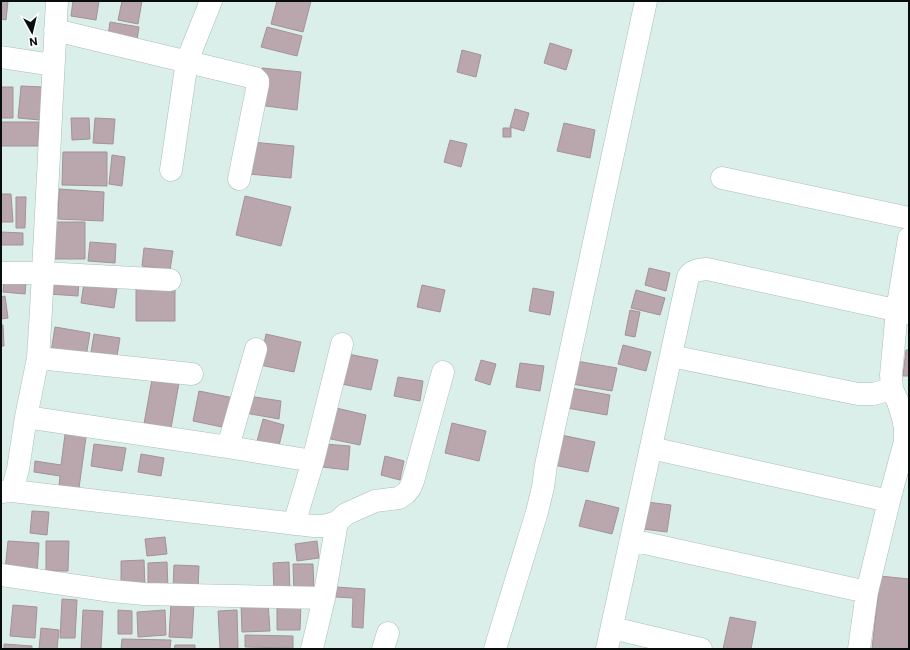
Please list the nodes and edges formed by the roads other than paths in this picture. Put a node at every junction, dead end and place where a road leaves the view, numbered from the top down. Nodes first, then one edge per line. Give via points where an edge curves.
1 (57, 1) edge
2 (211, 1) edge
3 (646, 1) edge
4 (55, 30) junction
5 (1, 57) edge
6 (187, 62) junction
7 (53, 65) junction
8 (171, 170) dead end
9 (722, 178) dead end
10 (239, 179) dead end
11 (909, 218) edge
12 (909, 238) edge
13 (1, 273) edge
14 (43, 273) junction
15 (170, 280) dead end
16 (903, 311) edge
17 (342, 344) dead end
18 (256, 349) dead end
19 (671, 356) junction
20 (38, 358) junction
21 (443, 372) dead end
22 (192, 374) dead end
23 (892, 389) junction
24 (26, 417) junction
25 (228, 447) junction
26 (651, 448) junction
27 (313, 461) junction
28 (6, 491) edge
29 (889, 501) junction
30 (337, 522) junction
31 (294, 524) junction
32 (631, 540) junction
33 (1, 575) edge
34 (867, 592) junction
35 (324, 598) junction
36 (610, 639) edge
37 (312, 649) edge
38 (495, 649) edge
39 (701, 649) edge
40 (859, 649) edge

1 - 4 street
2 - 6 street
3 - 38 street via 541,494
4 - 6 street
4 - 7 street
5 - 7 street
6 - 8 street
6 - 10 street via 255,78 258,81
7 - 14 street
9 - 11 street
12 - 16 street
13 - 14 street
14 - 15 street
14 - 20 street
16 - 19 street via 707,269 693,271 688,277
16 - 23 street via 891,375
17 - 27 street
18 - 25 street
19 - 23 street via 858,394 873,394
19 - 26 street
20 - 22 street
20 - 24 street
21 - 30 street via 413,481 406,494 399,498 375,501 346,514
23 - 29 street via 903,418 906,441
24 - 25 street
24 - 28 street via 18,470
25 - 27 street
26 - 29 street
26 - 32 street
27 - 31 street
28 - 31 street
29 - 34 street
30 - 31 street via 324,526
30 - 35 street
32 - 34 street
32 - 36 street
33 - 35 street via 144,594
34 - 40 street
35 - 37 street
36 - 39 street

